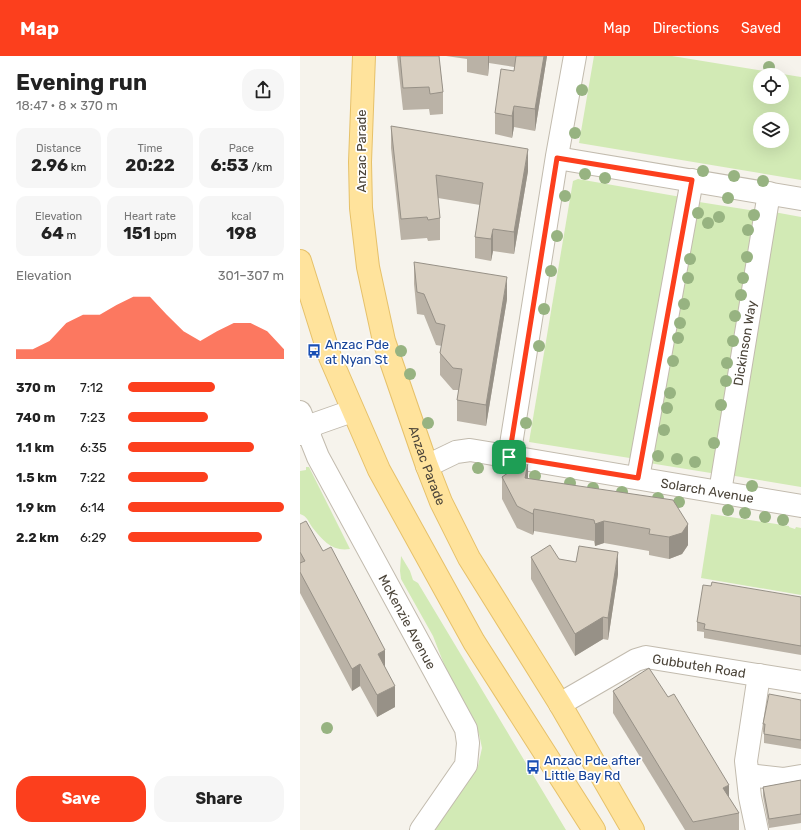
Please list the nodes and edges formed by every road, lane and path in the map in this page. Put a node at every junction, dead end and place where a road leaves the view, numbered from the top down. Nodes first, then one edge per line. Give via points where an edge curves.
1 (364, 56) edge
2 (576, 56) edge
3 (557, 158) junction
4 (692, 180) junction
5 (769, 193) junction
6 (801, 199) edge
7 (300, 261) edge
8 (352, 411) junction
9 (300, 412) edge
10 (304, 434) edge
11 (509, 457) junction
12 (427, 466) junction
13 (638, 478) junction
14 (720, 492) junction
15 (801, 506) edge
16 (759, 675) junction
17 (801, 682) edge
18 (560, 704) junction
19 (748, 775) junction
20 (801, 776) edge
21 (421, 830) edge
22 (594, 830) edge
23 (633, 830) edge
24 (757, 830) edge

1 - 12 main road, Anzac Parade via 360,169 361,208 368,266 384,341
2 - 3 street
3 - 4 street
3 - 11 street
4 - 5 street
4 - 13 street
5 - 6 street
5 - 14 street, Dickinson Way
7 - 8 main road via 330,357
8 - 10 street via 315,424
8 - 22 main road via 379,470 474,642
9 - 10 street, McKenzie Avenue
10 - 21 street, McKenzie Avenue via 466,729 466,765
11 - 12 street, Solarch Avenue via 463,450
11 - 13 street, Solarch Avenue
12 - 18 main road, Anzac Parade via 469,558
13 - 14 street, Solarch Avenue
14 - 15 street, Solarch Avenue
16 - 17 street, Gubbuteh Road
16 - 18 street, Gubbuteh Road via 646,657 636,660
16 - 19 street via 747,757
18 - 23 main road, Anzac Parade
19 - 20 street via 783,779
19 - 24 street

